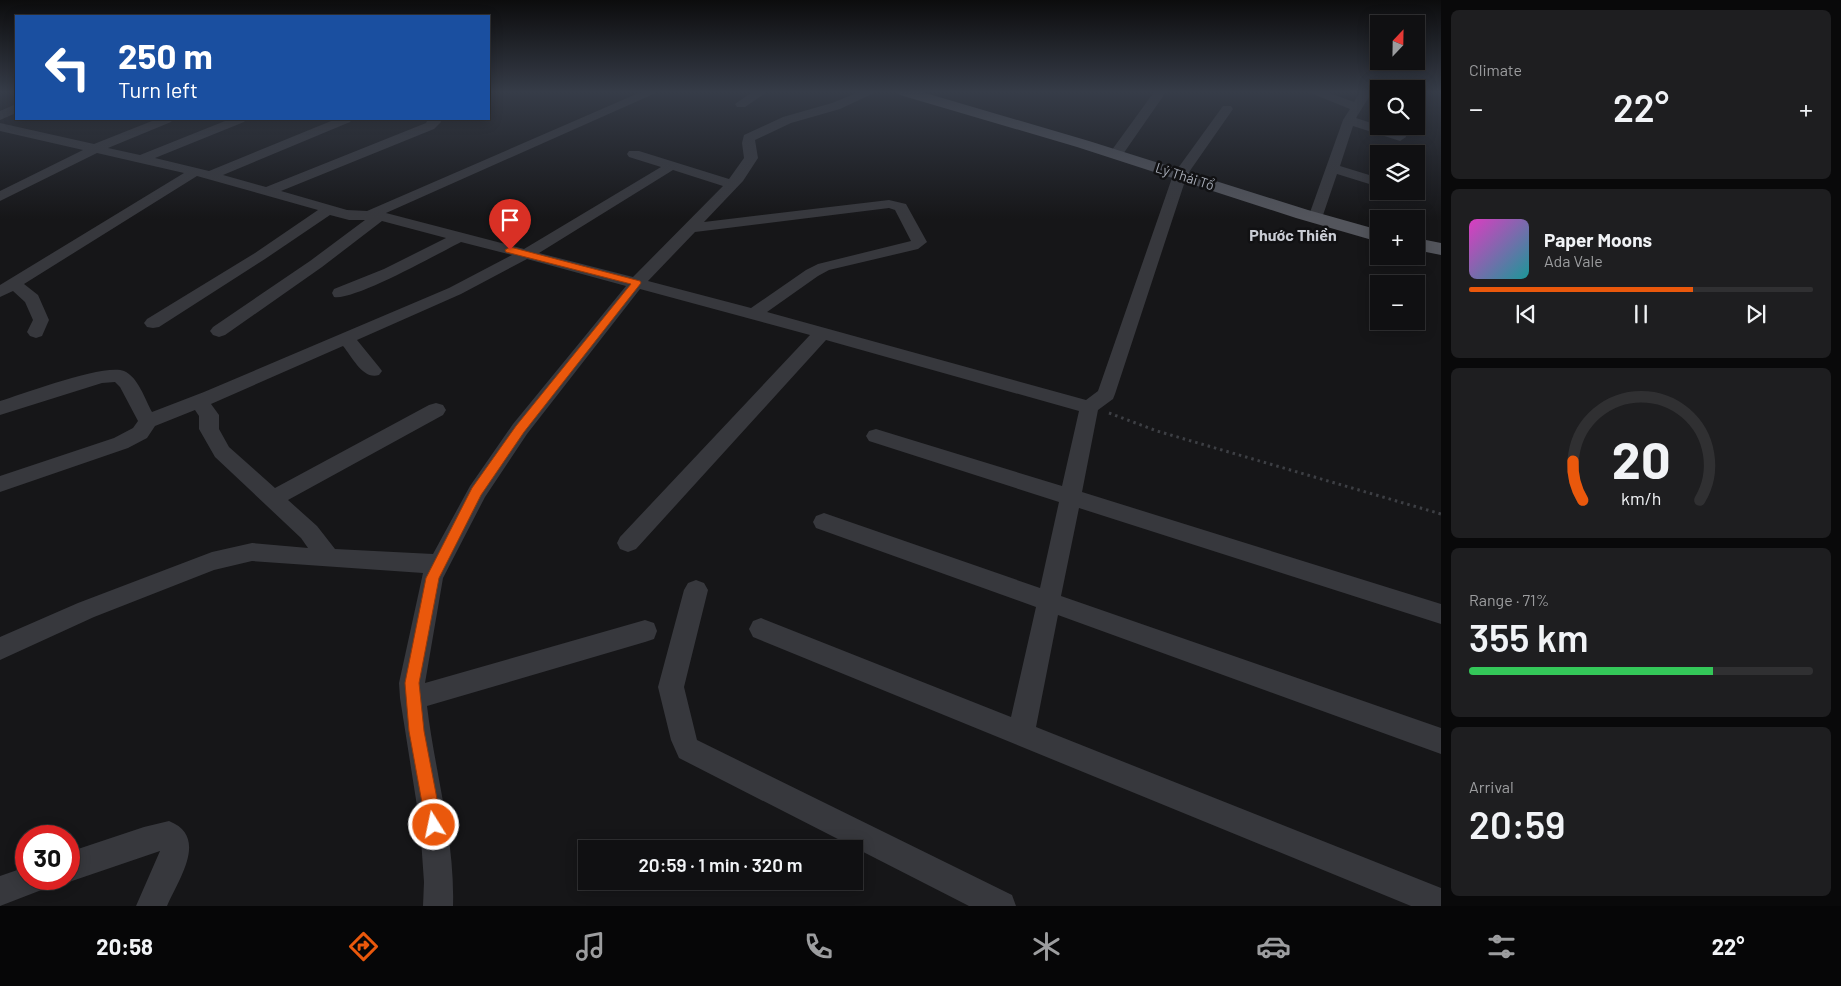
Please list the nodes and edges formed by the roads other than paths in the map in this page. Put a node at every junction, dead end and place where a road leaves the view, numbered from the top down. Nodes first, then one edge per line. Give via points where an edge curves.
1 (33, 134) edge
2 (130, 134) edge
3 (202, 134) edge
4 (306, 134) edge
5 (409, 134) edge
6 (557, 134) edge
7 (757, 134) edge
8 (1049, 134) edge
9 (1130, 134) edge
10 (1209, 134) edge
11 (1344, 134) edge
12 (1392, 134) edge
13 (1400, 137) dead end
14 (96, 148) junction
15 (634, 154) dead end
16 (1116, 154) junction
17 (141, 159) junction
18 (671, 166) junction
19 (1332, 168) junction
20 (202, 174) junction
21 (1180, 174) junction
22 (1370, 180) edge
23 (731, 184) junction
24 (268, 191) junction
25 (0, 197) edge
26 (329, 209) junction
27 (376, 215) junction
28 (1315, 218) junction
29 (689, 228) junction
30 (1370, 233) edge
31 (459, 237) junction
32 (1425, 245) edge
33 (1441, 248) edge
34 (526, 254) junction
35 (637, 283) junction
36 (7, 288) edge
37 (340, 293) dead end
38 (754, 314) junction
39 (154, 323) dead end
40 (219, 331) dead end
41 (36, 332) dead end
42 (823, 332) junction
43 (346, 338) junction
44 (373, 371) dead end
45 (199, 401) junction
46 (1089, 407) junction
47 (0, 408) edge
48 (436, 410) dead end
49 (148, 421) junction
50 (876, 436) dead end
51 (0, 484) edge
52 (1070, 496) junction
53 (272, 499) junction
54 (824, 522) dead end
55 (628, 543) dead end
56 (329, 558) junction
57 (439, 564) junction
58 (696, 590) dead end
59 (1048, 602) junction
60 (1441, 614) edge
61 (761, 629) dead end
62 (645, 631) dead end
63 (0, 649) edge
64 (413, 698) junction
65 (1021, 734) junction
66 (1441, 741) edge
67 (80, 863) edge
68 (15, 886) edge
69 (0, 891) edge
70 (1441, 903) edge
71 (151, 906) edge
72 (438, 906) edge
73 (1001, 906) edge

1 - 14 street
2 - 14 street
3 - 17 street
4 - 20 street
5 - 24 street
6 - 27 street
7 - 23 street via 749,138 751,158
8 - 16 main road, Lý Thái Tổ
9 - 16 street
10 - 21 street
11 - 19 street
12 - 13 street
14 - 17 street
14 - 25 street
15 - 18 street
16 - 21 main road, Lý Thái Tổ
17 - 20 street
18 - 23 street
18 - 34 street
19 - 22 street
19 - 28 street
20 - 24 street
20 - 36 street
21 - 28 main road, Lý Thái Tổ
21 - 46 street via 1106,394
23 - 29 street
24 - 26 street
26 - 27 street via 343,214
26 - 39 street
27 - 31 street
27 - 40 street via 316,264
28 - 30 main road, Lý Thái Tổ
29 - 35 street
29 - 38 street via 889,204 901,207 919,242 812,273
31 - 34 street
31 - 37 street
32 - 33 main road
34 - 35 street
34 - 43 street via 455,291
35 - 38 street
35 - 57 street via 520,429 477,492
36 - 41 street via 25,290 34,299 42,320
38 - 42 street
42 - 46 street
42 - 55 street
43 - 44 street
43 - 45 street
45 - 49 street
45 - 53 street via 209,415 209,429 222,452
46 - 52 street
47 - 49 street via 101,377 119,376 127,383
48 - 53 street
49 - 51 street via 140,433 121,443
50 - 52 street
52 - 59 street
52 - 60 street
53 - 56 street via 309,532
54 - 59 street
56 - 57 street
56 - 63 street via 252,552 212,561 86,610
57 - 64 street via 432,578 422,627 412,683
58 - 73 street via 671,687 688,749
59 - 65 street
59 - 66 street
61 - 65 street
62 - 64 street
64 - 72 street via 434,825
65 - 70 street
67 - 71 street via 169,835 176,842 174,856
68 - 69 street

